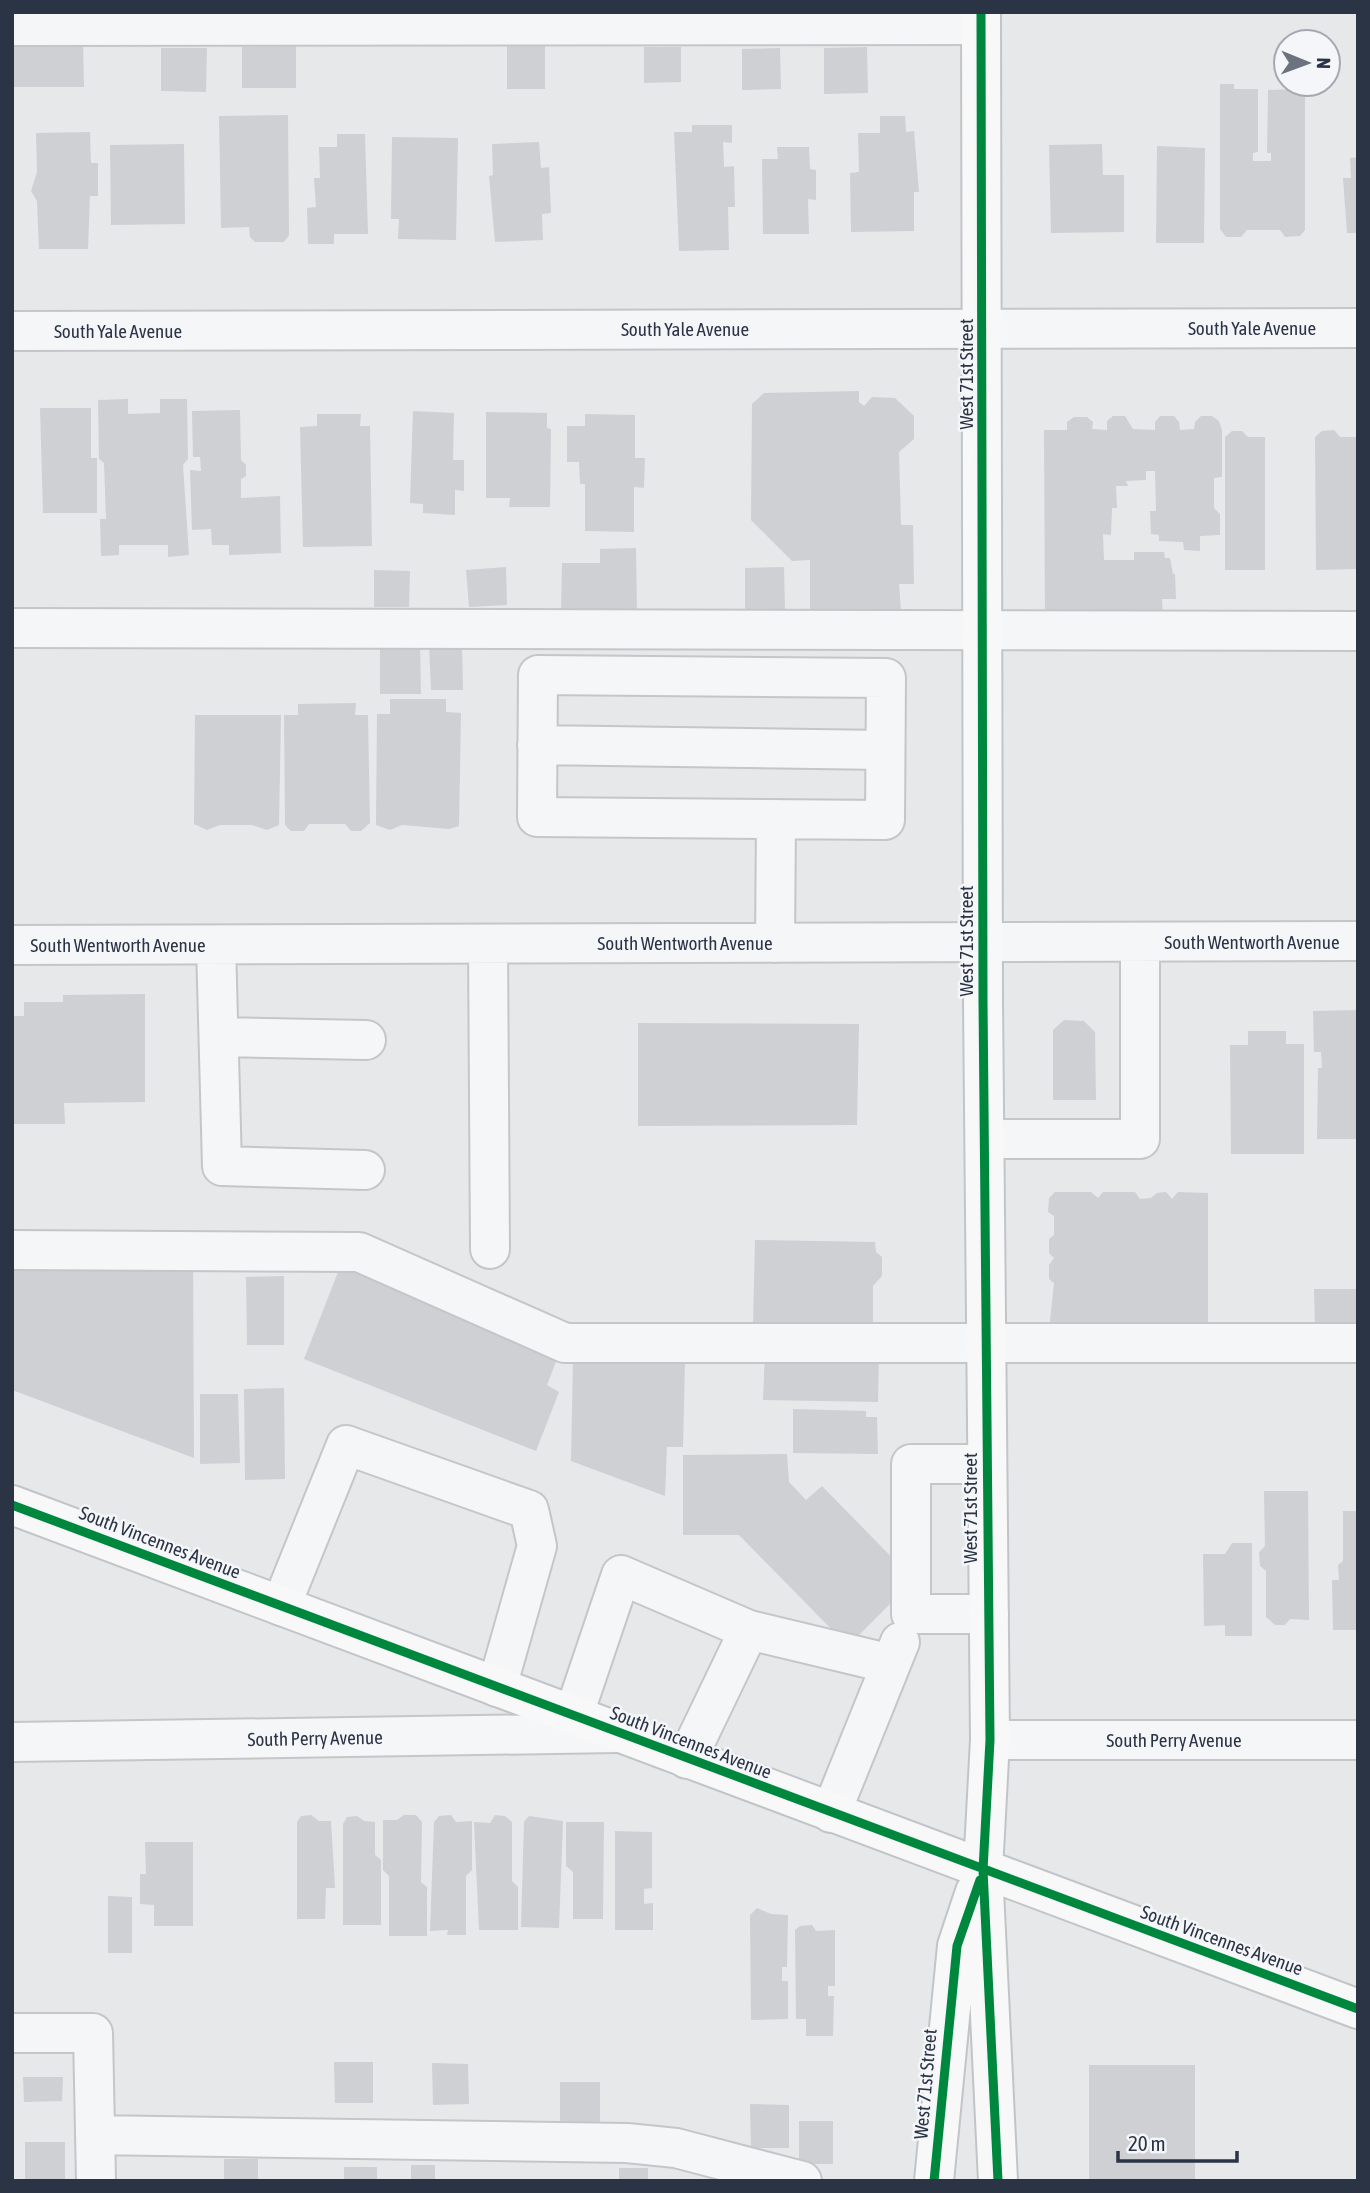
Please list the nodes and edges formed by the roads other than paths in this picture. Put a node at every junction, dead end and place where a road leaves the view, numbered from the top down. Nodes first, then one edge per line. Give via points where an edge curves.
1 (981, 19) edge
2 (12, 26) edge
3 (984, 328) junction
4 (1358, 328) edge
5 (12, 331) edge
6 (12, 628) edge
7 (774, 629) junction
8 (984, 630) junction
9 (1358, 631) edge
10 (774, 677) junction
11 (537, 746) junction
12 (885, 750) junction
13 (776, 819) junction
14 (1358, 941) edge
15 (983, 942) junction
16 (1140, 942) junction
17 (775, 943) junction
18 (488, 944) junction
19 (12, 945) edge
20 (216, 945) junction
21 (219, 1037) junction
22 (366, 1040) dead end
23 (985, 1139) junction
24 (365, 1170) dead end
25 (490, 1248) dead end
26 (12, 1250) edge
27 (987, 1342) junction
28 (1358, 1343) edge
29 (987, 1464) junction
30 (12, 1505) edge
31 (281, 1606) junction
32 (911, 1614) junction
33 (989, 1614) junction
34 (749, 1630) junction
35 (891, 1664) junction
36 (497, 1687) junction
37 (573, 1717) junction
38 (618, 1733) junction
39 (990, 1740) junction
40 (1358, 1740) edge
41 (12, 1742) edge
42 (687, 1759) junction
43 (831, 1813) junction
44 (983, 1870) junction
45 (1358, 2009) edge
46 (12, 2033) edge
47 (95, 2135) junction
48 (96, 2181) edge
49 (802, 2181) edge
50 (934, 2181) edge
51 (998, 2181) edge

1 - 2 street
1 - 3 main road, West 71st Street
3 - 4 street, South Yale Avenue
3 - 5 street, South Yale Avenue
3 - 8 main road, West 71st Street
6 - 7 street
7 - 8 street
7 - 10 street
8 - 9 street
8 - 15 main road, West 71st Street
10 - 11 street via 538,675
10 - 12 street via 886,678
11 - 12 street
11 - 13 street via 537,817
12 - 13 street via 885,820
13 - 17 street
14 - 16 street, South Wentworth Avenue
15 - 16 street, South Wentworth Avenue
15 - 17 street, South Wentworth Avenue
15 - 23 main road, West 71st Street
16 - 23 street via 1140,1139
17 - 18 street, South Wentworth Avenue
18 - 20 street, South Wentworth Avenue
18 - 25 street
19 - 20 street, South Wentworth Avenue
20 - 21 street
21 - 22 street
21 - 24 street via 222,1166
23 - 27 main road, West 71st Street
26 - 27 street via 359,1252 565,1343
27 - 28 street
27 - 29 main road, West 71st Street
29 - 32 street via 911,1464
29 - 33 main road, West 71st Street
30 - 31 main road, South Vincennes Avenue
31 - 36 main road, South Vincennes Avenue
31 - 36 street via 346,1445 529,1510 537,1546
32 - 33 street
32 - 35 street
33 - 39 main road, West 71st Street
34 - 35 street
34 - 37 street via 621,1575
34 - 42 street
35 - 43 street
36 - 37 main road, South Vincennes Avenue
37 - 38 main road, South Vincennes Avenue
38 - 41 street, South Perry Avenue
38 - 42 main road, South Vincennes Avenue
39 - 40 street, South Perry Avenue
39 - 44 main road, West 71st Street
42 - 43 main road, South Vincennes Avenue
43 - 44 main road, South Vincennes Avenue
44 - 45 main road, South Vincennes Avenue
44 - 50 main road, West 71st Street via 957,1946
44 - 51 main road, West 71st Street
46 - 47 street via 93,2033
47 - 48 street
47 - 49 street via 627,2143 677,2148

